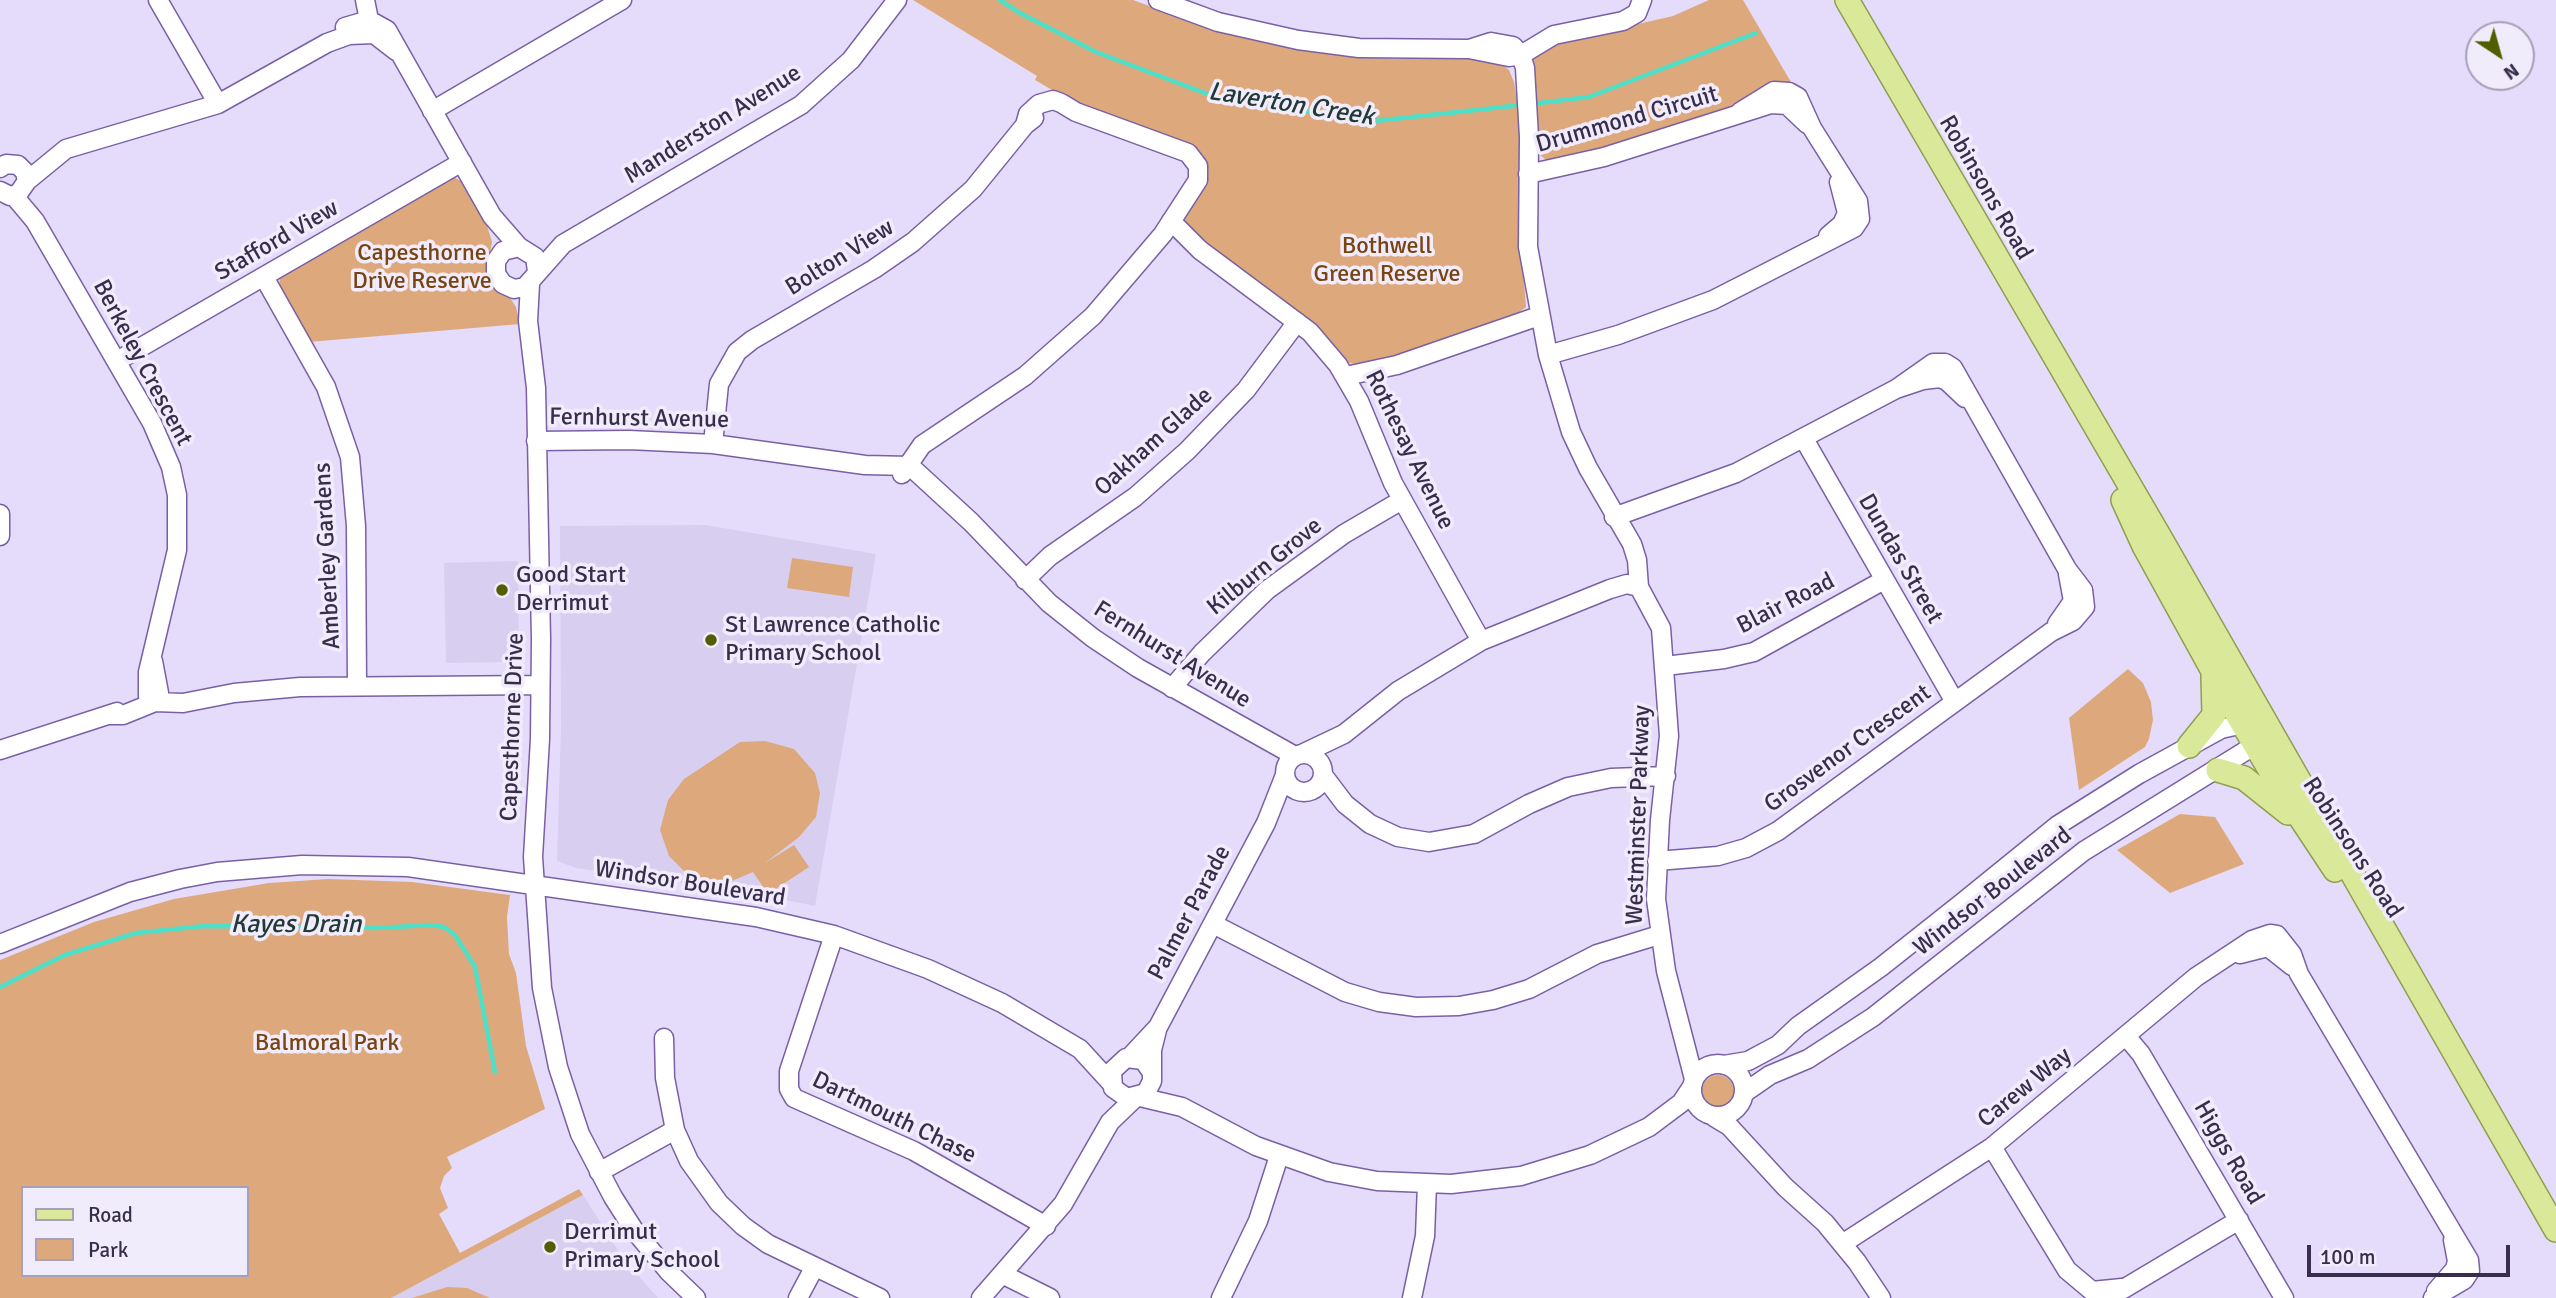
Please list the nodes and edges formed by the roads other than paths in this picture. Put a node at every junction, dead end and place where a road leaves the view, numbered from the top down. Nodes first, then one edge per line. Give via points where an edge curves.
1 (159, 0) edge
2 (359, 0) edge
3 (365, 0) edge
4 (622, 0) edge
5 (897, 0) edge
6 (1158, 0) edge
7 (1847, 0) edge
8 (1635, 2) edge
9 (365, 24) junction
10 (1514, 52) junction
11 (218, 104) junction
12 (432, 111) junction
13 (461, 162) junction
14 (1528, 174) junction
15 (10, 179) edge
16 (492, 216) junction
17 (1167, 227) junction
18 (563, 243) junction
19 (522, 247) junction
20 (499, 256) junction
21 (264, 277) junction
22 (534, 278) junction
23 (508, 288) junction
24 (1539, 316) junction
25 (528, 321) junction
26 (1297, 322) junction
27 (1548, 355) junction
28 (117, 361) junction
29 (1350, 383) junction
30 (2080, 401) junction
31 (1804, 439) junction
32 (536, 441) junction
33 (713, 444) junction
34 (909, 472) junction
35 (1402, 500) junction
36 (0, 514) edge
37 (1614, 517) junction
38 (0, 536) edge
39 (1025, 580) junction
40 (1884, 580) junction
41 (1632, 588) junction
42 (1481, 642) junction
43 (1665, 666) junction
44 (2213, 672) junction
45 (357, 685) junction
46 (540, 685) junction
47 (1172, 688) junction
48 (154, 697) junction
49 (1955, 702) junction
50 (2266, 723) junction
51 (2243, 724) junction
52 (1344, 734) junction
53 (1263, 740) junction
54 (2255, 745) junction
55 (2189, 746) junction
56 (0, 750) edge
57 (1299, 755) junction
58 (2218, 770) junction
59 (1323, 773) junction
60 (1285, 774) junction
61 (1666, 776) junction
62 (1305, 792) junction
63 (1345, 804) junction
64 (2088, 808) junction
65 (1266, 823) junction
66 (2307, 828) junction
67 (2115, 830) junction
68 (1657, 861) junction
69 (536, 884) junction
70 (1213, 924) junction
71 (834, 935) junction
72 (1659, 935) junction
73 (0, 944) edge
74 (2422, 998) junction
75 (1680, 1026) junction
76 (1158, 1027) junction
77 (2126, 1036) junction
78 (664, 1038) dead end
79 (1080, 1049) junction
80 (1128, 1057) junction
81 (1720, 1064) junction
82 (1152, 1072) junction
83 (1693, 1083) junction
84 (1112, 1086) junction
85 (1137, 1098) junction
86 (1742, 1099) junction
87 (1182, 1107) junction
88 (1711, 1116) junction
89 (1110, 1122) junction
90 (1649, 1127) junction
91 (675, 1130) junction
92 (1992, 1147) junction
93 (1279, 1156) junction
94 (1757, 1156) junction
95 (599, 1172) junction
96 (1427, 1184) junction
97 (2239, 1220) junction
98 (1046, 1226) junction
99 (2556, 1230) edge
100 (1842, 1244) junction
101 (814, 1268) junction
102 (2067, 1269) junction
103 (1002, 1274) junction
104 (2116, 1293) edge
105 (696, 1298) edge
106 (798, 1298) edge
107 (880, 1298) edge
108 (981, 1298) edge
109 (1050, 1298) edge
110 (1221, 1298) edge
111 (1412, 1298) edge
112 (1881, 1298) edge
113 (2082, 1298) edge
114 (2284, 1298) edge
115 (2432, 1298) edge

1 - 11 street
2 - 9 street
3 - 9 street
4 - 12 street
5 - 18 street, Manderston Avenue via 850,60 800,105
6 - 10 street via 1218,22 1298,40 1385,49 1469,48 1491,42
7 - 30 main road, Robinsons Road
8 - 10 street via 1600,24 1536,35
9 - 11 street
9 - 12 street via 396,51
10 - 14 street, Westminster Parkway via 1525,68
11 - 15 street via 75,145
12 - 13 street
13 - 16 street
13 - 21 street, Stafford View
14 - 24 street, Westminster Parkway via 1528,247
14 - 27 street, Drummond Circuit via 1604,157 1779,103 1793,109 1812,128 1832,163 1847,213 1815,248 1701,304
15 - 28 street, Berkeley Crescent
16 - 19 street
16 - 20 street
17 - 26 street, Rothesay Avenue
17 - 33 street, Bolton View via 1193,174 1179,159 1159,145 1076,112 1048,111 1025,125 974,189 913,242 737,352 719,384
17 - 34 street via 1125,281 1059,348 914,453
18 - 19 street
18 - 22 street, Manderston Avenue
19 - 20 street via 508,248
19 - 22 street via 535,257
20 - 23 street via 496,274
21 - 28 street, Stafford View
21 - 45 street, Amberley Gardens via 326,387 349,457 356,526
22 - 23 street via 520,289
22 - 25 street, Capesthorne Drive
23 - 25 street, Capesthorne Drive
24 - 27 street, Westminster Parkway
24 - 29 street
25 - 32 street, Capesthorne Drive via 536,388
26 - 29 street, Rothesay Avenue via 1325,348
26 - 39 street, Oakham Glade via 1239,397 1187,451 1135,497 1050,556
27 - 37 street, Westminster Parkway via 1571,432
28 - 48 street, Berkeley Crescent via 162,443 177,495 177,550 153,661
29 - 35 street, Rothesay Avenue
30 - 44 main road, Robinsons Road via 2144,546
30 - 50 main road, Robinsons Road
31 - 37 street, Grosvenor Crescent via 1737,473
31 - 40 street, Dundas Street
31 - 49 street, Grosvenor Crescent via 1896,390 1940,378 1971,404 2067,569 2073,601 2050,632
32 - 33 street, Fernhurst Avenue
32 - 46 street, Capesthorne Drive
33 - 34 street, Fernhurst Avenue via 865,465 882,472
34 - 39 street, Fernhurst Avenue via 971,522
35 - 42 street, Rothesay Avenue
35 - 47 street, Kilburn Grove via 1344,534 1268,590
36 - 38 street
37 - 41 street, Westminster Parkway
39 - 47 street, Fernhurst Avenue via 1093,638
40 - 43 street, Blair Road via 1754,652
40 - 49 street, Dundas Street
41 - 42 street via 1613,600 1577,604
41 - 43 street, Westminster Parkway via 1659,621
42 - 52 street via 1418,678
43 - 61 street, Westminster Parkway via 1669,716
44 - 51 main road, Robinsons Road
44 - 55 main road via 2214,715
45 - 46 street
45 - 48 street via 200,698
46 - 69 street, Capesthorne Drive
47 - 53 street, Fernhurst Avenue
48 - 56 street via 123,715 108,715
49 - 68 street, Grosvenor Crescent via 1763,839 1707,859
50 - 51 street
50 - 54 street, Windsor Boulevard
50 - 74 main road, Robinsons Road
51 - 54 main road, Robinsons Road
51 - 55 street, Windsor Boulevard via 2221,729
52 - 57 street
52 - 59 street
53 - 57 street, Fernhurst Avenue
53 - 60 street, Fernhurst Avenue
54 - 58 street, Windsor Boulevard
54 - 66 main road, Robinsons Road
55 - 64 street, Windsor Boulevard
57 - 59 street via 1314,757
57 - 60 street
58 - 66 main road via 2245,778
58 - 67 street, Windsor Boulevard
59 - 62 street via 1318,786
59 - 63 street
60 - 62 street via 1289,785
60 - 65 street, Palmer Parade
61 - 63 street via 1611,778 1568,787 1474,834 1443,841 1415,841 1386,833
61 - 68 street, Westminster Parkway
62 - 63 street
62 - 65 street, Palmer Parade via 1287,801
64 - 67 street via 2110,815
64 - 81 street, Windsor Boulevard via 2057,825 1778,1045 1748,1061
65 - 70 street, Palmer Parade
66 - 74 main road, Robinsons Road
67 - 86 street, Windsor Boulevard via 1874,1017 1808,1059 1770,1075
68 - 72 street, Westminster Parkway
69 - 71 street, Windsor Boulevard via 756,917
69 - 73 street, Windsor Boulevard via 376,864 268,868 69,915
69 - 95 street, Capesthorne Drive via 538,961 555,1054 573,1117
70 - 72 street via 1345,992 1416,1007 1493,1000 1529,989 1597,954
70 - 76 street, Palmer Parade
71 - 79 street, Windsor Boulevard via 957,981
71 - 98 street, Dartmouth Chase via 789,1071 794,1098 915,1151
72 - 75 street, Westminster Parkway
74 - 99 main road, Robinsons Road
75 - 81 street, Westminster Parkway
75 - 83 street, Westminster Parkway
76 - 80 street, Palmer Parade
76 - 82 street, Palmer Parade
77 - 92 street, Carew Way
77 - 97 street, Higgs Road
77 - 115 street, Carew Way via 2196,977 2252,940 2277,935 2469,1260 2470,1271 2455,1287
78 - 91 street via 665,1079
79 - 80 street, Windsor Boulevard
79 - 84 street, Windsor Boulevard
80 - 82 street via 1143,1060
80 - 84 street via 1112,1071
81 - 83 street via 1704,1068
81 - 86 street via 1742,1078
82 - 85 street via 1150,1088
82 - 87 street
83 - 88 street via 1695,1104
83 - 90 street via 1681,1103
84 - 85 street via 1122,1096
84 - 89 street
85 - 87 street
85 - 89 street
86 - 88 street via 1729,1115
86 - 94 street via 1746,1133
87 - 93 street
88 - 90 street via 1689,1116
88 - 94 street via 1729,1126
89 - 98 street
90 - 96 street via 1590,1155 1533,1173 1471,1183
91 - 95 street
91 - 101 street via 699,1177 733,1217 768,1244
92 - 100 street, Carew Way
92 - 102 street
93 - 96 street via 1352,1177
93 - 110 street via 1258,1221
94 - 100 street
95 - 105 street, Capesthorne Drive via 634,1230
96 - 111 street via 1425,1236
97 - 104 street
97 - 114 street, Higgs Road
98 - 103 street
100 - 112 street
101 - 106 street
101 - 107 street
102 - 104 street via 2092,1291
102 - 113 street
103 - 108 street
103 - 109 street

